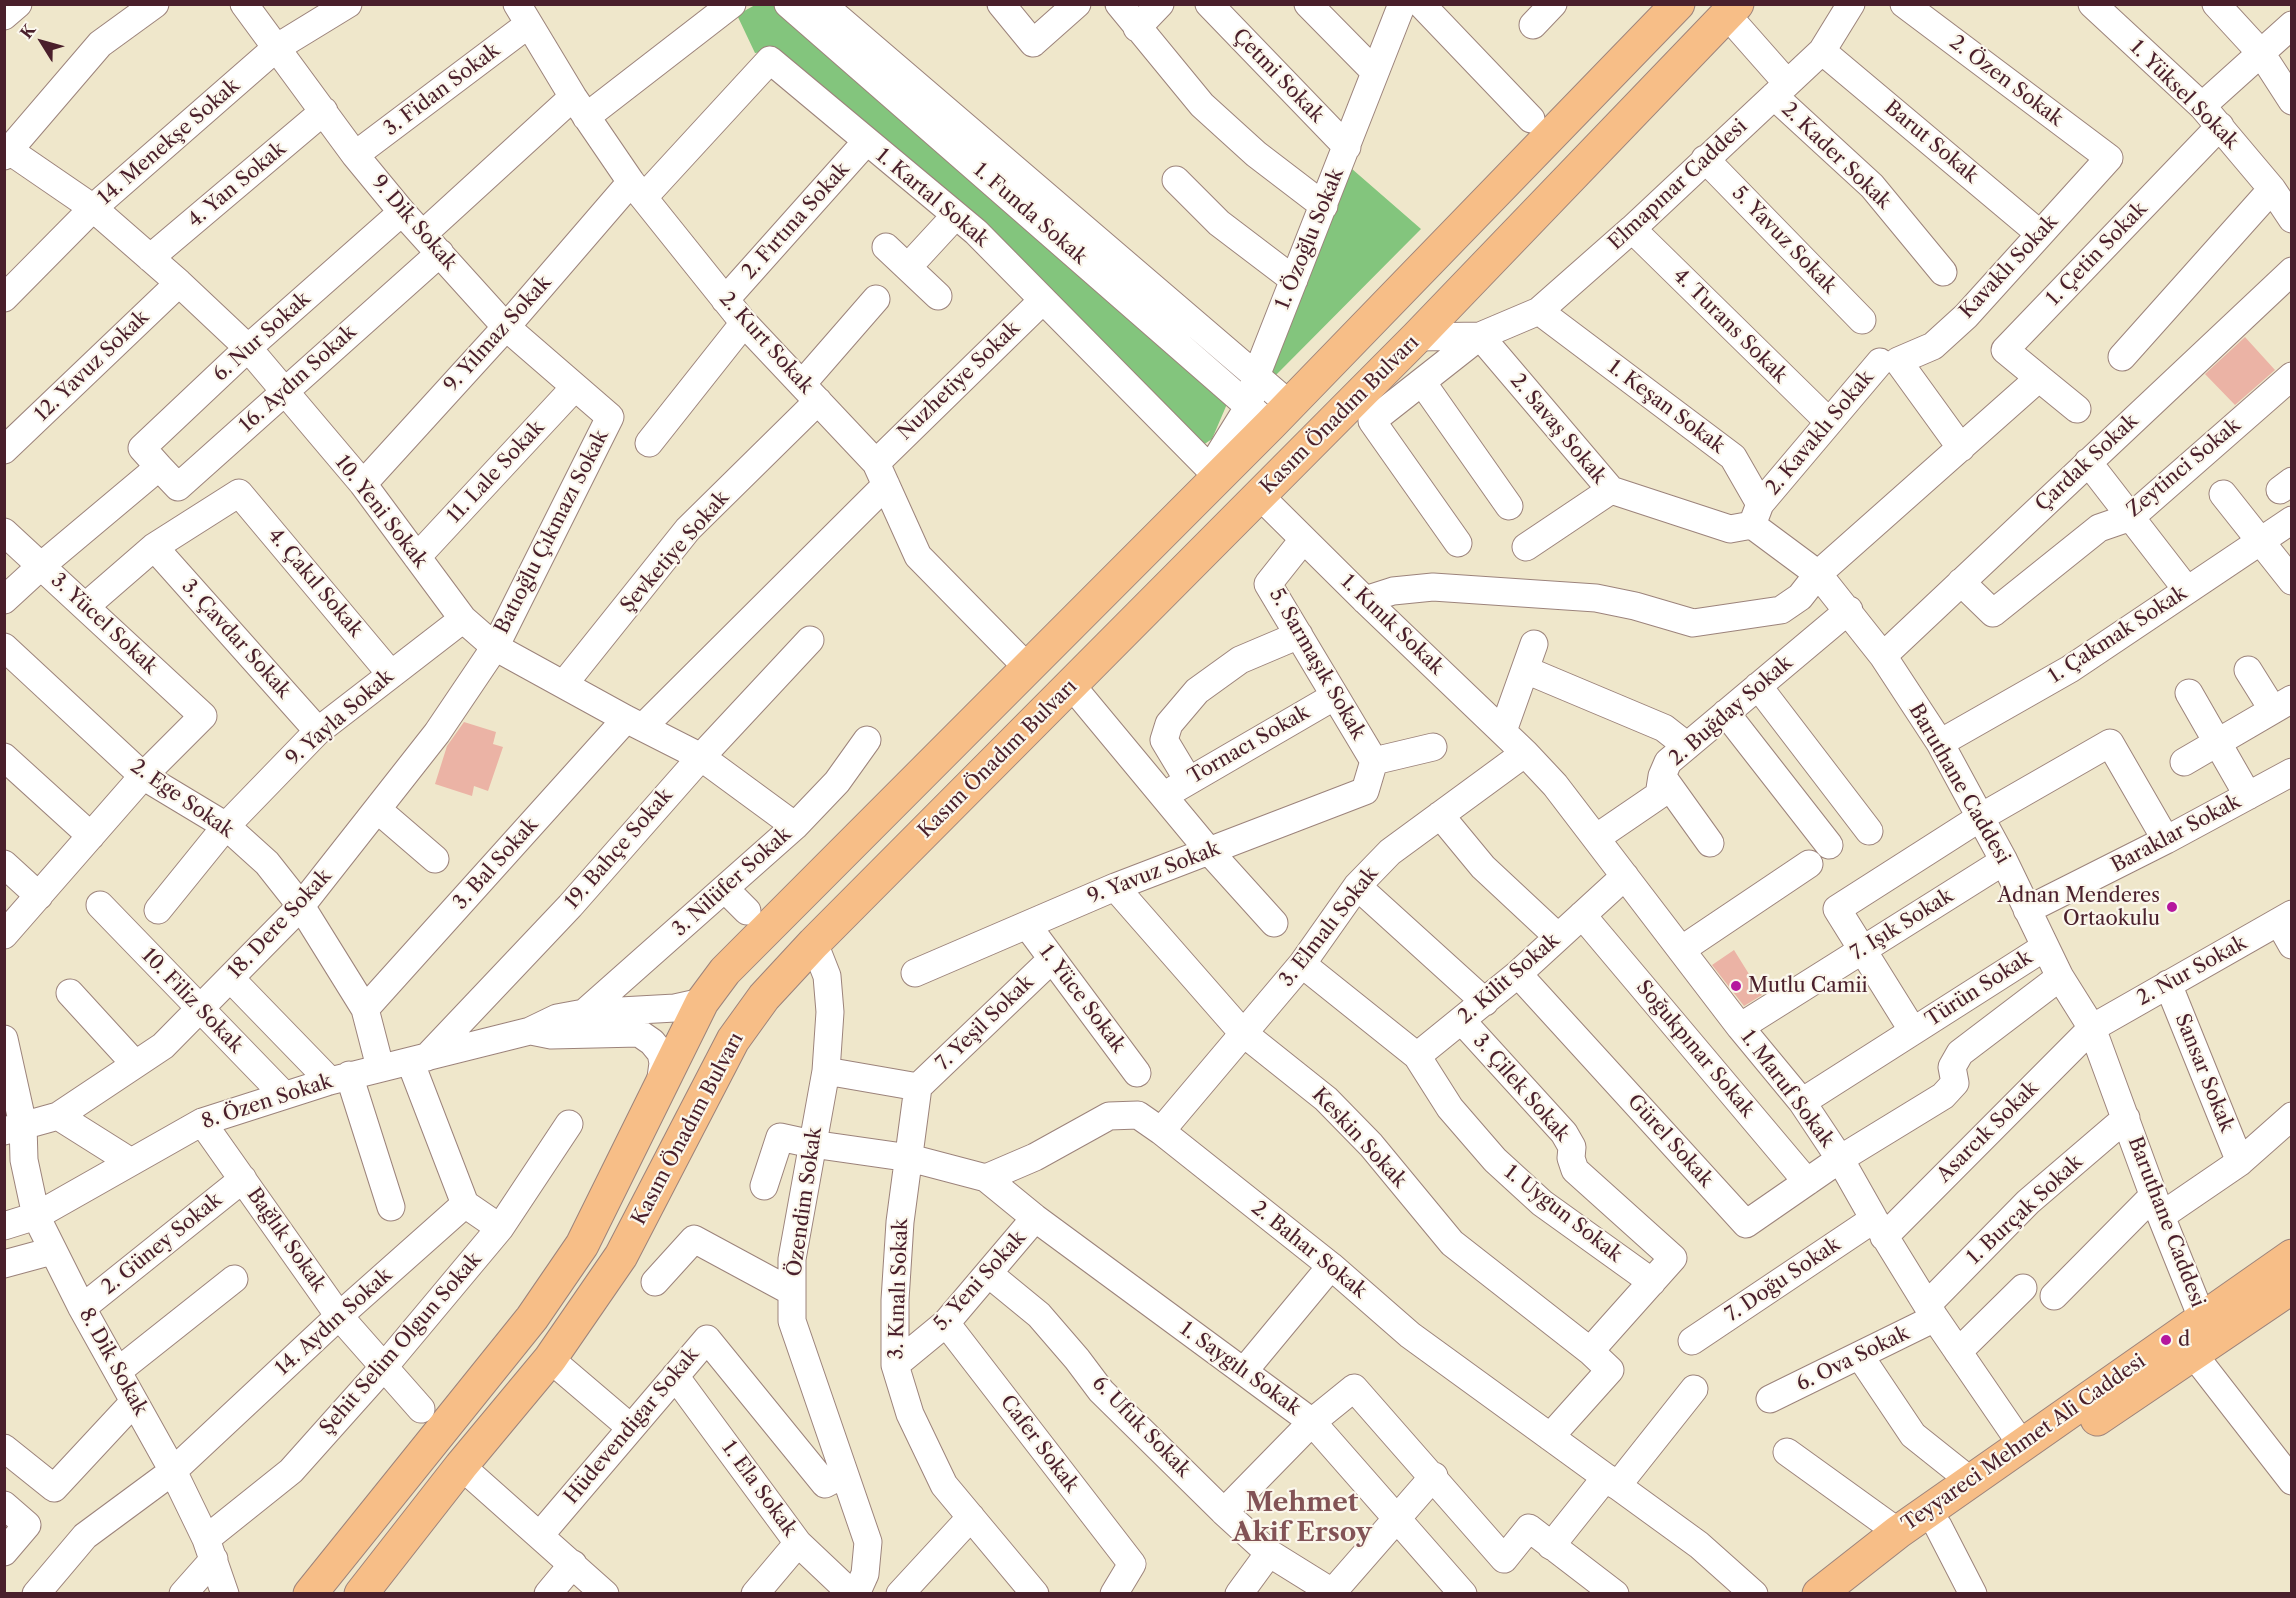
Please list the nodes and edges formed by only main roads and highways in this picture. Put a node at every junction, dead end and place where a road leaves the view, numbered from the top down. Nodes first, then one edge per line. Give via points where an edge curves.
1 (1678, 4) edge
2 (1732, 10) edge
3 (2292, 1256) edge
4 (2292, 1287) edge
5 (310, 1593) edge
6 (361, 1593) edge
7 (1819, 1593) edge
8 (1847, 1593) edge

1 - 5 main road, Kasım Önadım Bulvarı via 1270,412 1027,667 725,971 702,1002 582,1245 532,1317
2 - 6 main road, Kasım Önadım Bulvarı via 1417,337 764,997 732,1040 621,1256 550,1359
3 - 7 main road, Teyyareci Mehmet Ali Caddesi via 1898,1532
4 - 8 main road, Teyyareci Mehmet Ali Caddesi via 1938,1526

